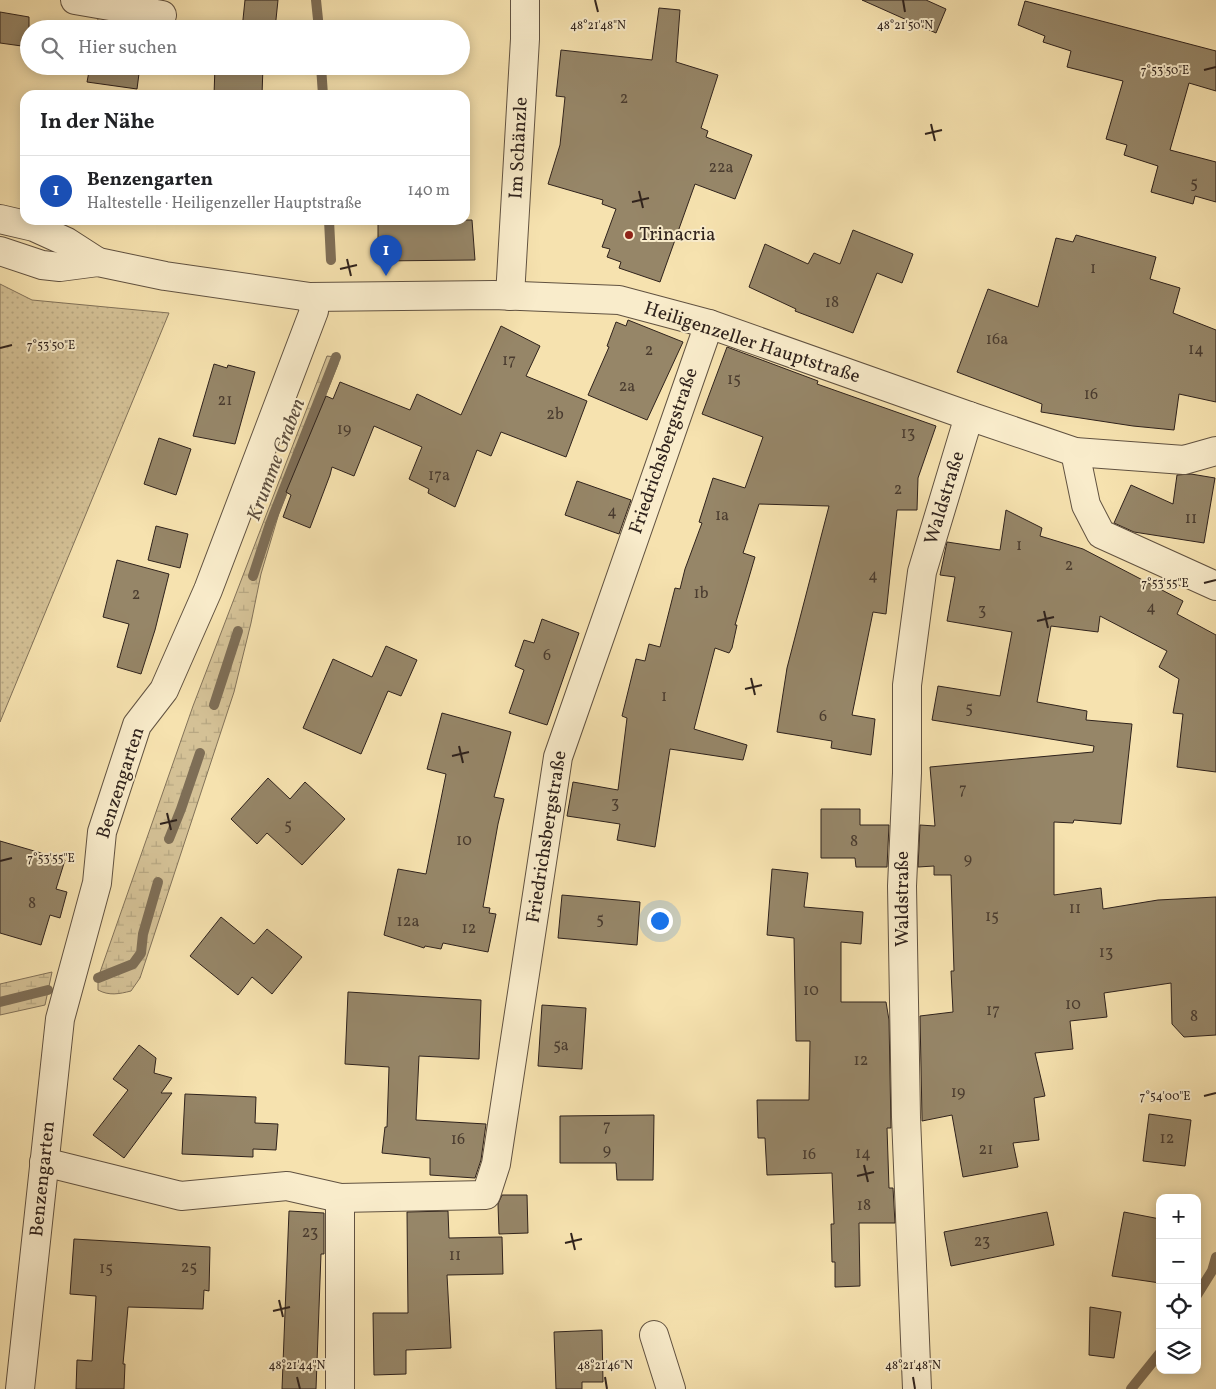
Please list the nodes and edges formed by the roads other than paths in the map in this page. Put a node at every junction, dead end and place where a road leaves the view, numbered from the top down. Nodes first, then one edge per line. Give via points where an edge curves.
1 (75, 0) edge
2 (525, 0) edge
3 (162, 15) dead end
4 (0, 220) edge
5 (20, 224) edge
6 (24, 225) edge
7 (0, 250) edge
8 (98, 262) junction
9 (510, 296) junction
10 (310, 297) junction
11 (709, 324) junction
12 (970, 416) junction
13 (1216, 451) edge
14 (1075, 452) junction
15 (1216, 586) edge
16 (44, 1162) junction
17 (340, 1198) junction
18 (654, 1335) dead end
19 (20, 1389) edge
20 (340, 1389) edge
21 (671, 1389) edge
22 (917, 1389) edge

1 - 3 street
2 - 9 street, Im Schänzle
4 - 5 street, Heiligenzeller Hauptstraße
6 - 8 street, Heiligenzeller Hauptstraße via 67,242
7 - 8 street, Heiligenzeller Hauptstraße via 42,265 60,267
8 - 10 street, Heiligenzeller Hauptstraße via 164,276
9 - 10 street, Heiligenzeller Hauptstraße
9 - 11 street, Heiligenzeller Hauptstraße via 620,300
10 - 16 street, Benzengarten via 314,311 208,590 164,690 137,725 102,832 97,883 60,1019
11 - 12 street, Heiligenzeller Hauptstraße
11 - 17 street, Friedrichsbergstraße via 558,757 496,1164 486,1195
12 - 14 street, Heiligenzeller Hauptstraße
12 - 22 street, Waldstraße via 922,572 907,685 902,895 906,1117
13 - 14 street, Heiligenzeller Hauptstraße via 1184,460
14 - 15 street via 1086,505 1101,534
16 - 17 street, Friedrichsbergstraße via 181,1196 287,1186
16 - 19 street, Benzengarten
17 - 20 street
18 - 21 street

